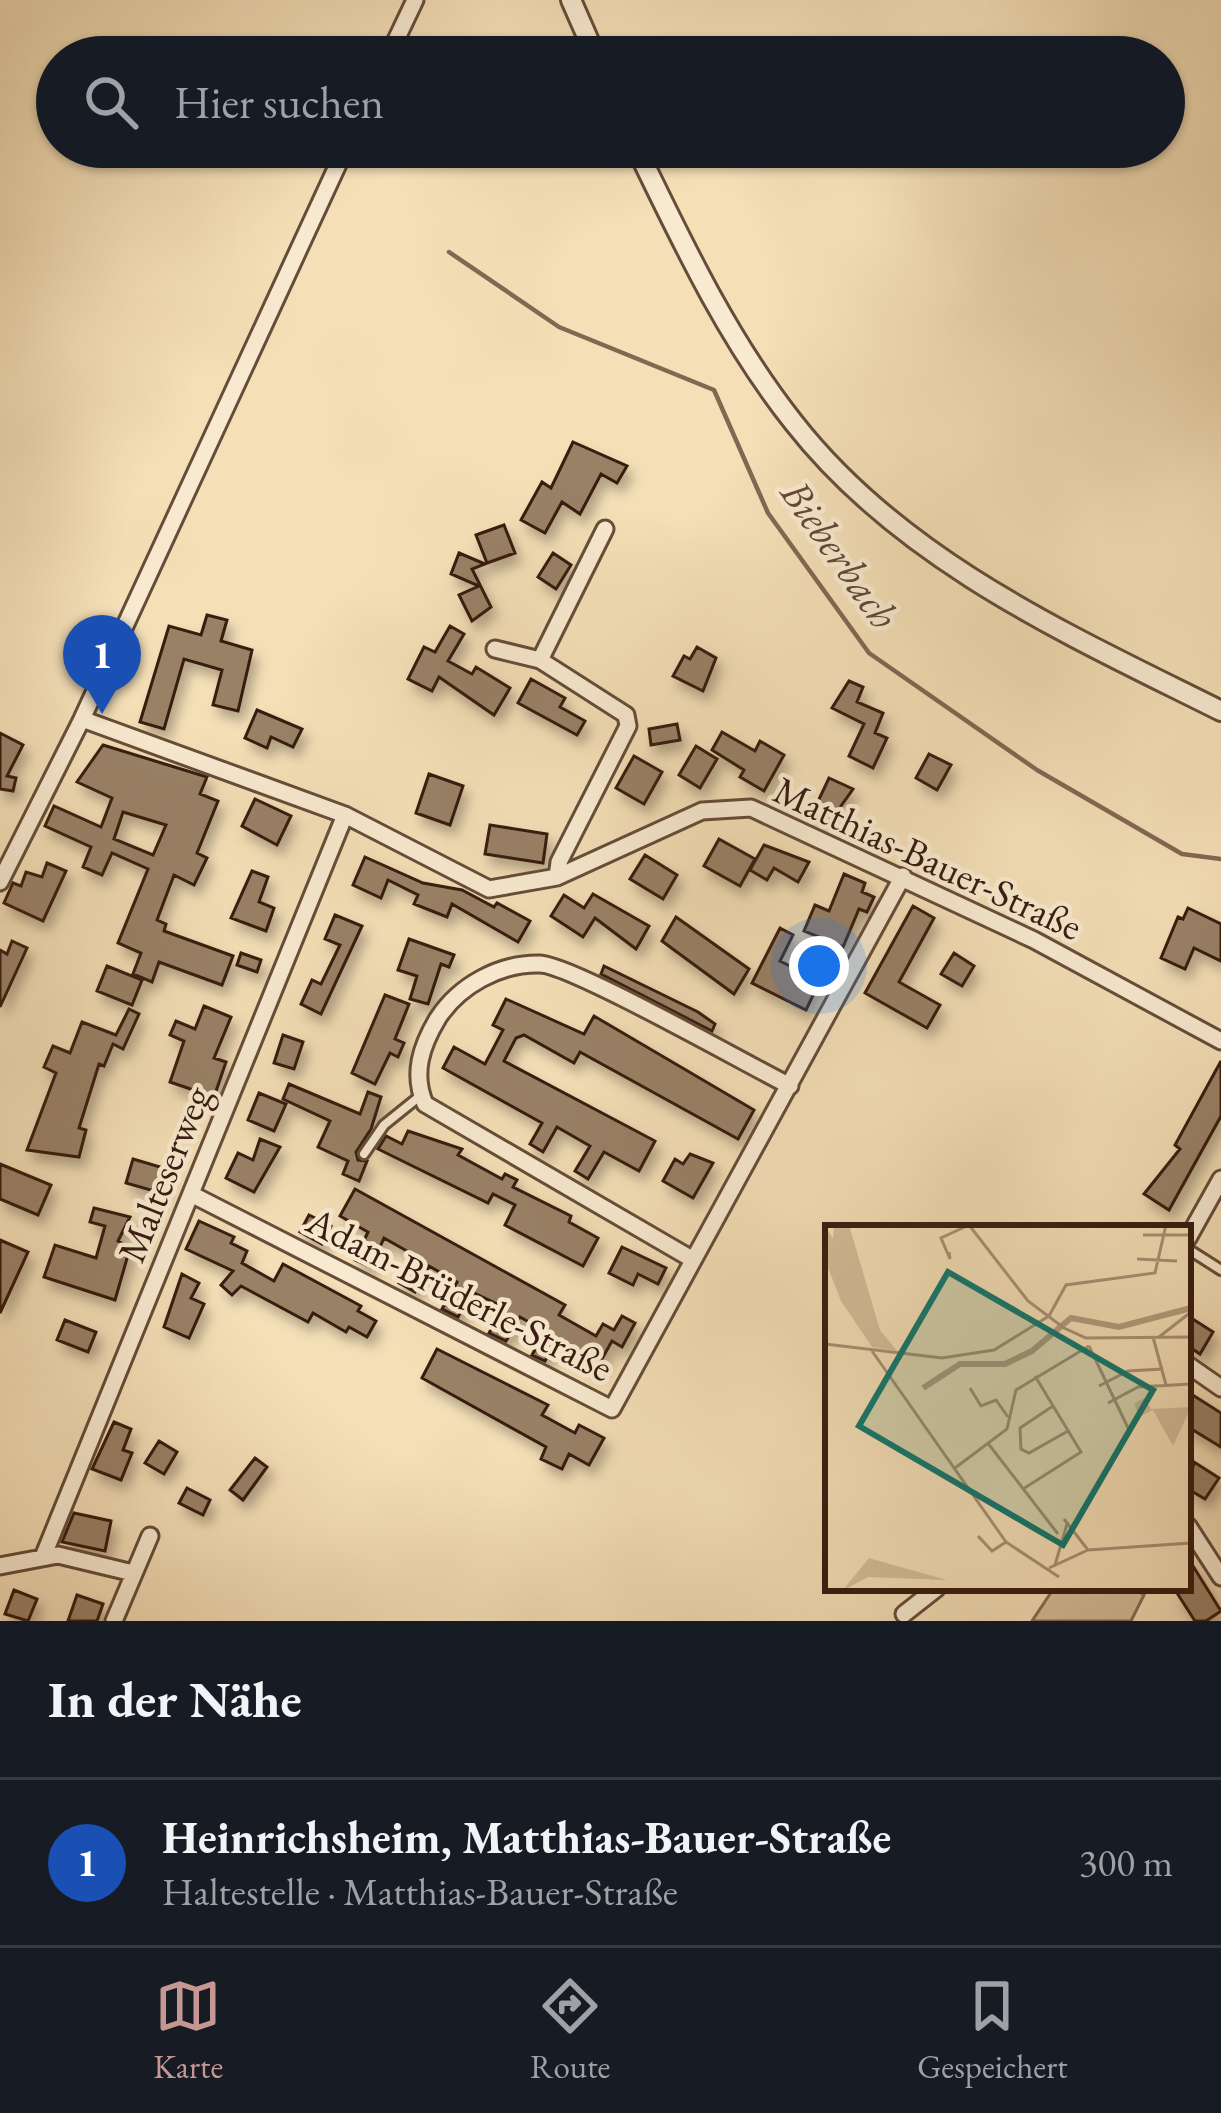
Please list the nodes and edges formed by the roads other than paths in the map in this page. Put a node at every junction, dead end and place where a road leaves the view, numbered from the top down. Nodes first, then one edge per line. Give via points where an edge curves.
1 (415, 0) edge
2 (572, 0) edge
3 (398, 36) edge
4 (587, 36) edge
5 (336, 168) edge
6 (646, 168) edge
7 (605, 529) dead end
8 (496, 649) dead end
9 (540, 660) junction
10 (1221, 711) edge
11 (82, 719) junction
12 (345, 815) junction
13 (903, 876) junction
14 (557, 877) junction
15 (0, 882) edge
16 (1215, 1037) edge
17 (790, 1086) junction
18 (421, 1095) junction
19 (364, 1154) dead end
20 (1221, 1179) edge
21 (191, 1194) junction
22 (1191, 1233) edge
23 (1191, 1251) edge
24 (690, 1258) junction
25 (1221, 1270) edge
26 (1191, 1367) edge
27 (1221, 1388) edge
28 (1191, 1531) edge
29 (150, 1536) dead end
30 (43, 1557) junction
31 (0, 1567) edge
32 (133, 1573) junction
33 (1221, 1577) edge
34 (933, 1591) edge
35 (904, 1614) dead end
36 (114, 1621) edge

1 - 3 street
2 - 4 street
5 - 11 street
6 - 10 street via 769,389 844,475 918,542 1028,614
7 - 9 street
8 - 9 street
9 - 14 street via 626,715 628,726
11 - 12 street, Matthias-Bauer-Straße
11 - 15 street
12 - 14 street, Matthias-Bauer-Straße via 489,889
12 - 21 street, Malteserweg
13 - 14 street, Matthias-Bauer-Straße via 736,807 702,811
13 - 16 street, Matthias-Bauer-Straße
13 - 17 street, Adam-Brüderle-Straße
17 - 18 street via 542,964 494,973 454,994 424,1040
17 - 24 street, Adam-Brüderle-Straße
18 - 19 lane
18 - 24 street
20 - 22 street
21 - 24 street, Adam-Brüderle-Straße via 612,1409
21 - 30 street, Malteserweg
23 - 25 lane
26 - 27 street
28 - 33 street
29 - 32 street
30 - 31 street
30 - 32 street
32 - 36 street
34 - 35 street

